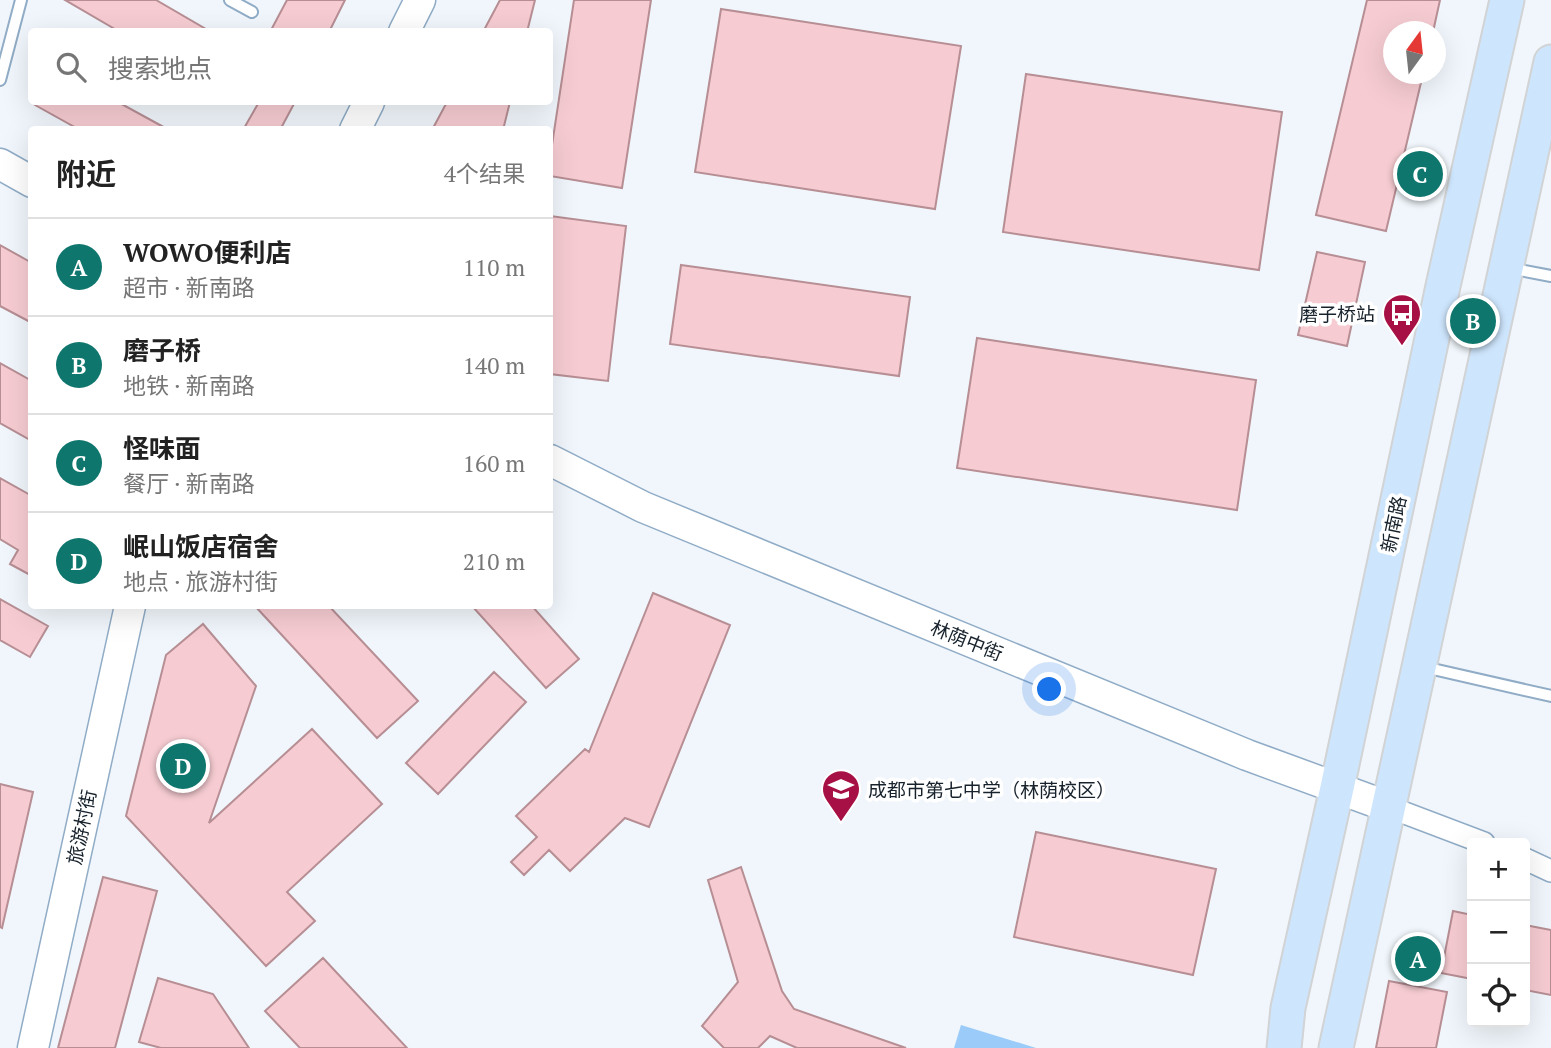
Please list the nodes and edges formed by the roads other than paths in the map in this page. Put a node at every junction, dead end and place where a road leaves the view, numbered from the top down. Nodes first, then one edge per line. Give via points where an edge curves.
1 (21, 0) edge
2 (230, 0) edge
3 (420, 0) edge
4 (1507, 0) edge
5 (252, 12) dead end
6 (406, 28) edge
7 (1551, 62) edge
8 (0, 80) edge
9 (368, 105) edge
10 (357, 126) edge
11 (0, 164) edge
12 (28, 180) edge
13 (1506, 267) junction
14 (1551, 276) edge
15 (553, 462) edge
16 (129, 609) edge
17 (1420, 666) junction
18 (1551, 696) edge
19 (1337, 788) junction
20 (1389, 807) junction
21 (1471, 838) edge
22 (1530, 862) edge
23 (1551, 872) edge
24 (1288, 1008) junction
25 (1340, 1039) edge
26 (33, 1048) edge
27 (1276, 1048) edge
28 (1284, 1048) edge

1 - 8 lane
2 - 5 lane
3 - 6 street
4 - 19 main road, 新南路
7 - 13 main road
9 - 10 street
11 - 12 street
13 - 14 lane
13 - 17 main road
15 - 19 street, 林荫中街 via 643,507
16 - 26 street, 旅游村街
17 - 18 lane
17 - 20 main road
19 - 20 street, 林荫中街
19 - 24 main road, 新南路
20 - 21 street
20 - 25 main road
22 - 23 street
24 - 27 main road
24 - 28 main road, 新南路

